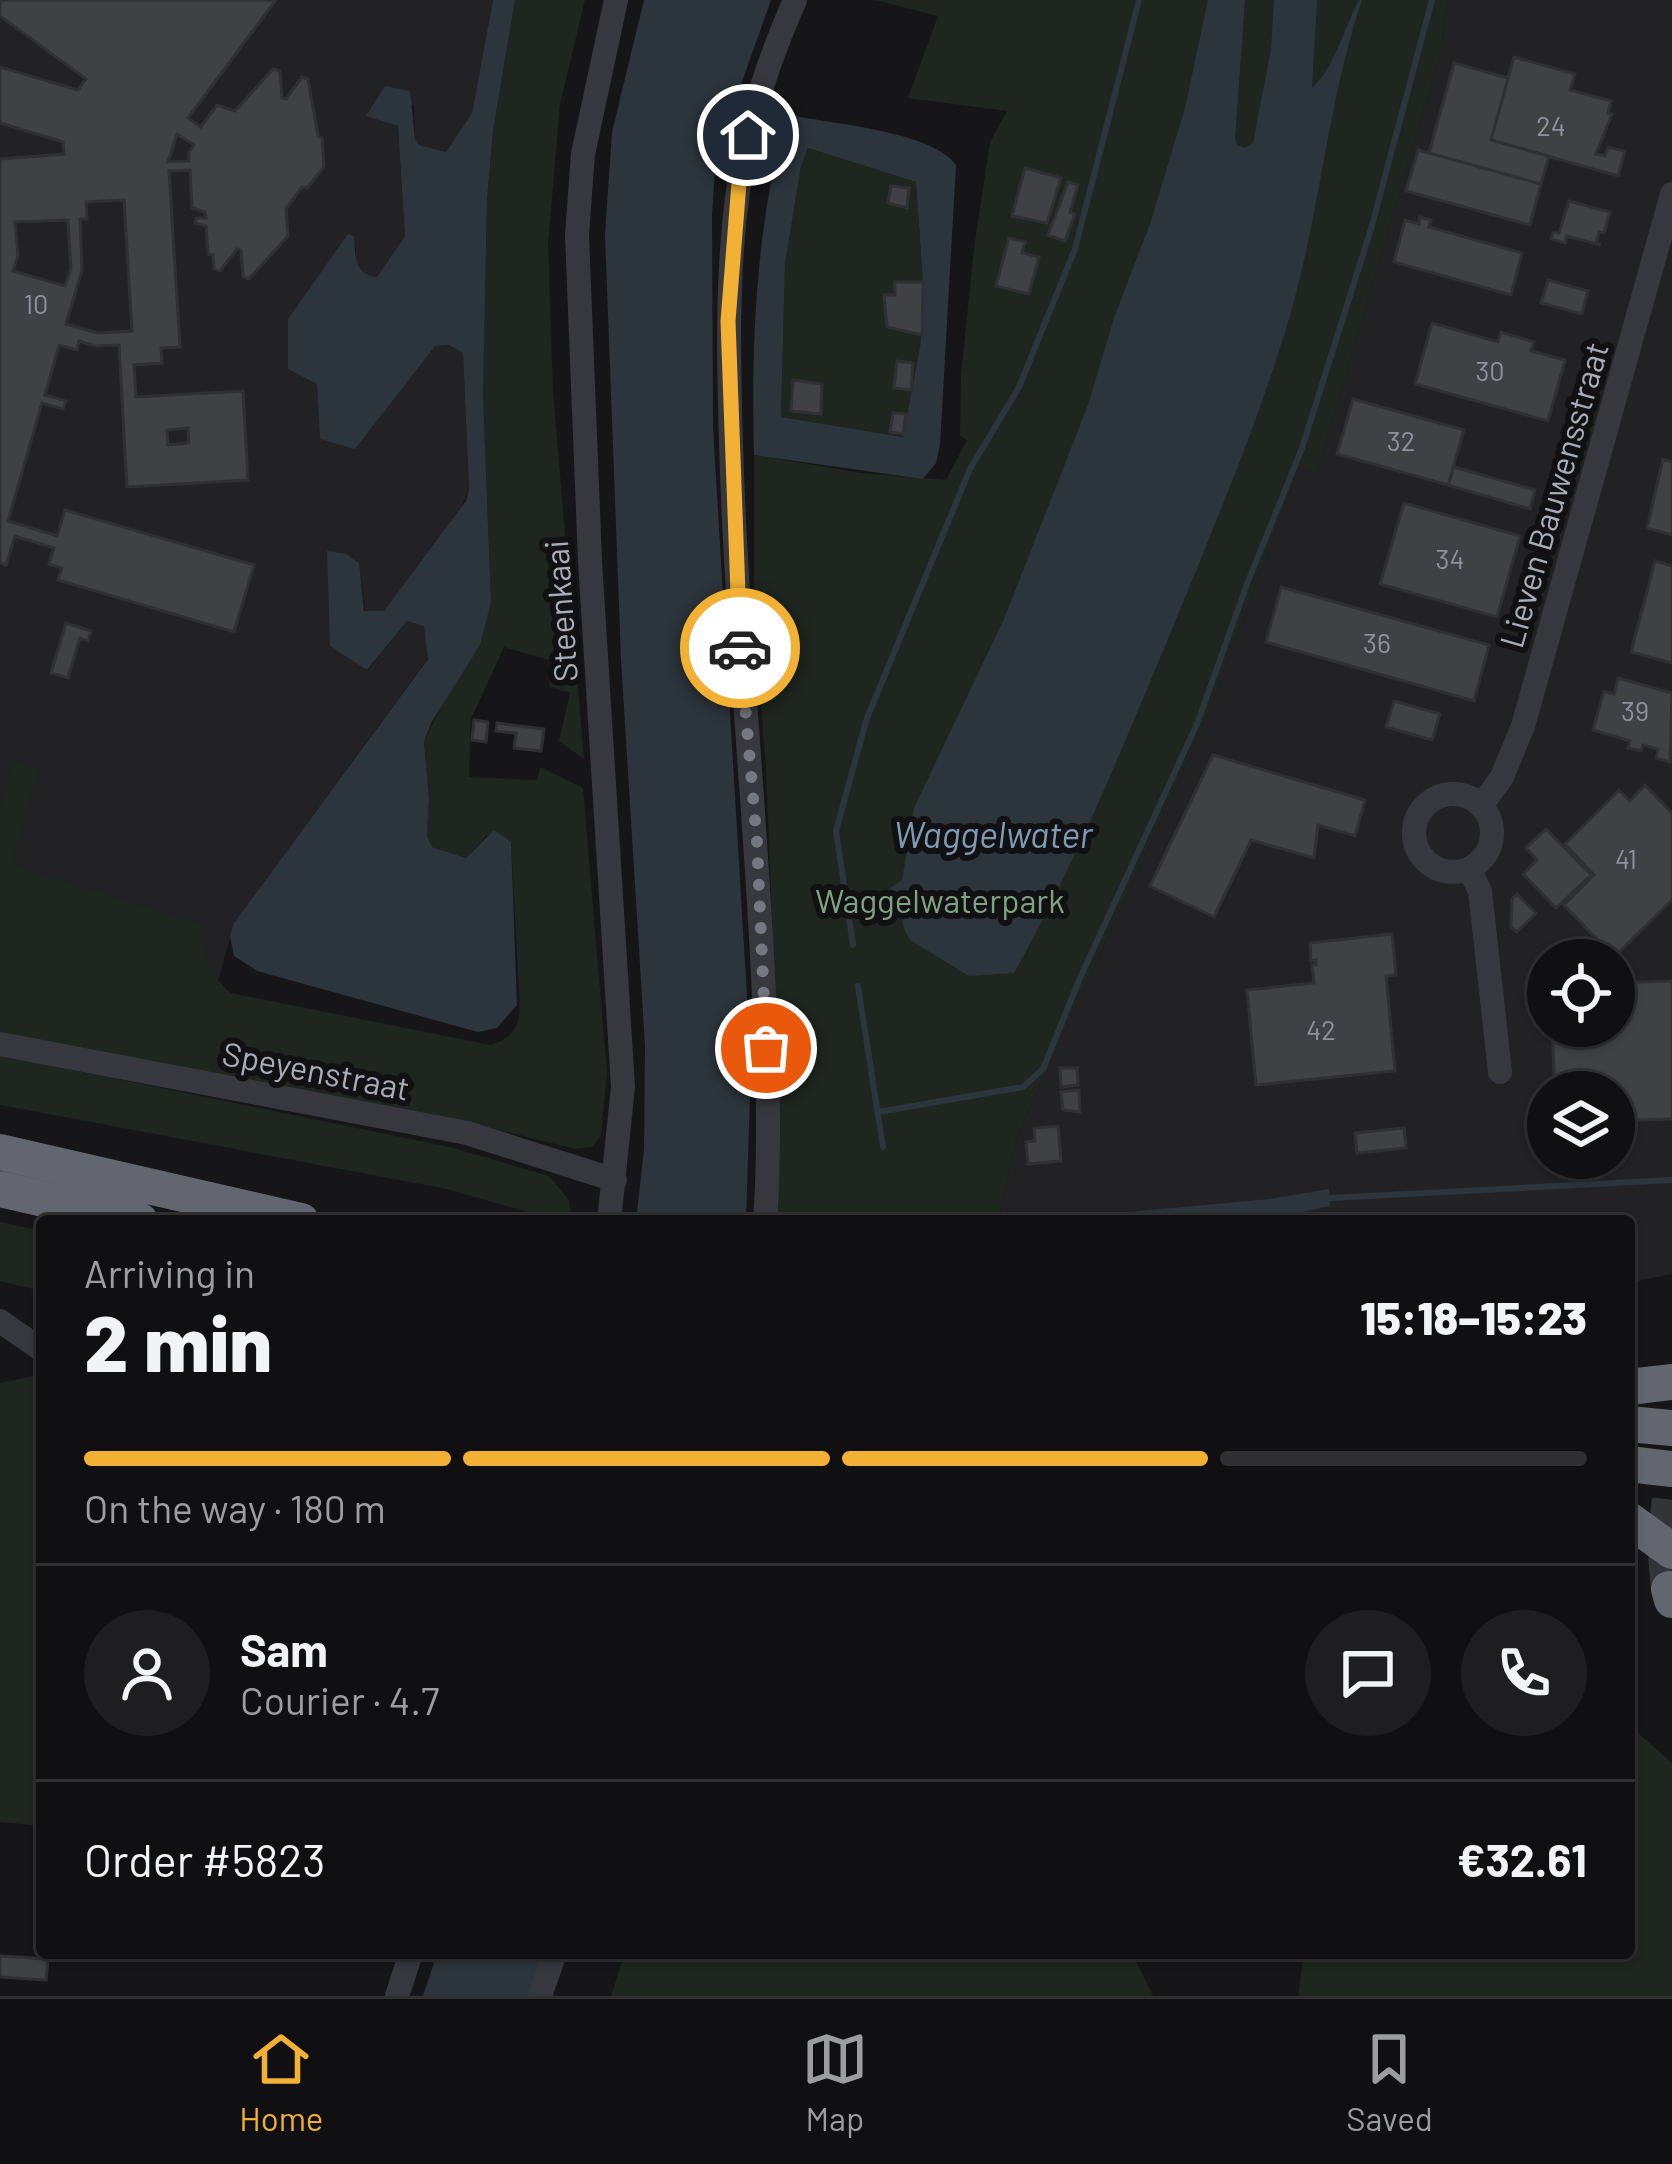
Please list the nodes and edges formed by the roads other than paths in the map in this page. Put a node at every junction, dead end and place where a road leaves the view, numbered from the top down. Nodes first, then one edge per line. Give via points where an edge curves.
1 (616, 0) edge
2 (795, 0) edge
3 (1672, 194) edge
4 (1481, 806) junction
5 (1469, 868) junction
6 (0, 1044) edge
7 (1500, 1072) dead end
8 (0, 1152) edge
9 (615, 1180) junction
10 (0, 1189) edge
11 (114, 1215) edge
12 (275, 1215) edge
13 (610, 1215) edge
14 (765, 1215) edge
15 (0, 1321) edge
16 (36, 1346) edge
17 (1672, 1382) edge
18 (1635, 1386) edge
19 (1635, 1425) edge
20 (1672, 1428) edge
21 (1635, 1465) edge
22 (1672, 1468) edge
23 (1635, 1524) edge
24 (1672, 1551) edge
25 (409, 1959) edge
26 (553, 1959) edge
27 (397, 1996) edge
28 (540, 1996) edge

1 - 9 street, Steenkaai via 583,154 577,235 623,1087
2 - 14 street via 748,135 728,321 737,606 765,1016
3 - 4 street, Lieven Bauwensstraat via 1523,726
4 - 5 street via 1491,843
4 - 5 street via 1445,795 1416,821 1424,860 1447,872
5 - 7 street via 1480,891
6 - 9 street, Speyenstraat via 467,1133
8 - 12 highway
9 - 13 street, Steenkaai
10 - 11 highway
15 - 16 street
17 - 18 highway
19 - 20 highway
21 - 22 highway
23 - 24 highway
25 - 27 street
26 - 28 street

